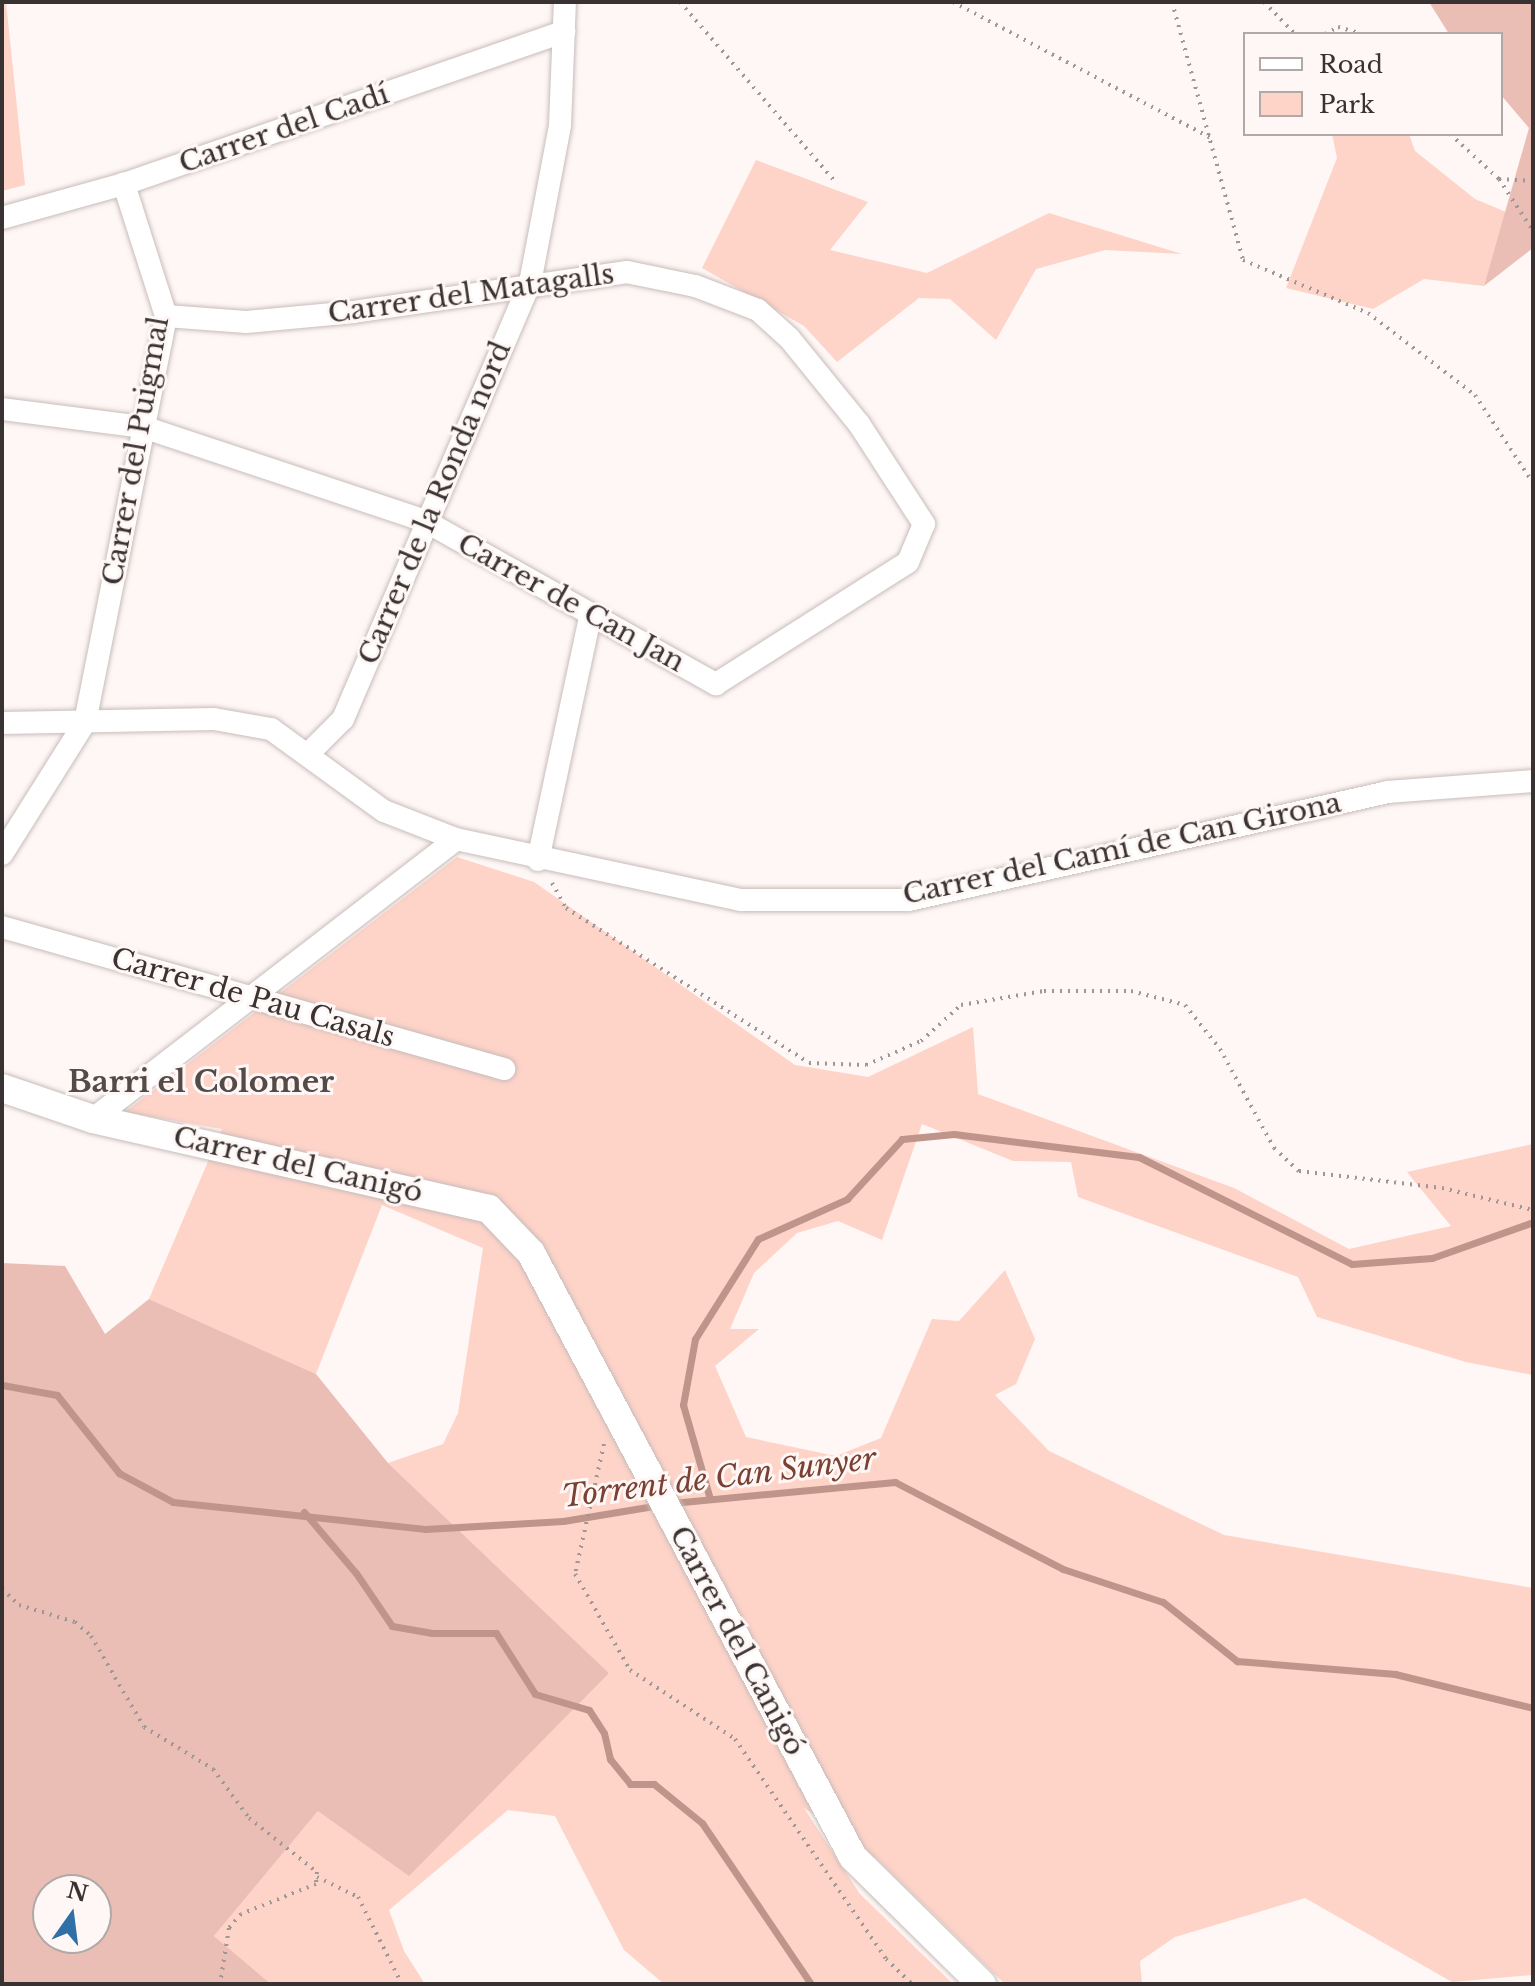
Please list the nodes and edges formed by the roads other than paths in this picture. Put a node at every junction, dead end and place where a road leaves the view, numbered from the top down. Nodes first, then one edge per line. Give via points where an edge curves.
1 (565, 2) edge
2 (564, 32) junction
3 (124, 184) junction
4 (2, 218) edge
5 (530, 283) junction
6 (166, 316) junction
7 (2, 409) edge
8 (143, 427) junction
9 (425, 521) junction
10 (590, 617) junction
11 (716, 684) joint
12 (85, 722) junction
13 (2, 723) edge
14 (309, 753) junction
15 (1533, 781) edge
16 (456, 839) junction
17 (2, 854) edge
18 (538, 860) junction
19 (2, 927) edge
20 (251, 998) junction
21 (504, 1069) dead end
22 (2, 1088) edge
23 (93, 1119) junction
24 (982, 1984) edge

1 - 2 street, Carrer de la Ronda nord
2 - 3 street, Carrer del Cadí
2 - 5 street, Carrer de la Ronda nord via 560,125
3 - 4 street, Carrer del Cadí
3 - 6 street, Carrer del Puigmal
5 - 6 street, Carrer del Matagalls via 354,312 246,322
5 - 9 street, Carrer de la Ronda nord
5 - 11 street, Carrer del Matagalls via 627,272 695,286 758,310 789,338 859,424 924,524 908,562
6 - 8 street, Carrer del Puigmal
7 - 8 street, Carrer de Can Jan
8 - 9 street, Carrer de Can Jan
8 - 12 street, Carrer del Puigmal
9 - 10 street, Carrer de Can Jan
9 - 14 street, Carrer de la Ronda nord via 343,719
10 - 11 street, Carrer de Can Jan
10 - 18 street
12 - 13 street, Carrer del Camí de Can Girona
12 - 14 street, Carrer del Camí de Can Girona via 214,719 271,729
12 - 17 street
14 - 16 street, Carrer del Camí de Can Girona via 384,811
15 - 18 street, Carrer del Camí de Can Girona via 1388,792 909,900 741,900
16 - 18 street, Carrer del Camí de Can Girona
16 - 20 street
19 - 20 street, Carrer de Pau Casals
20 - 21 street, Carrer de Pau Casals
20 - 23 street
22 - 23 street, Carrer del Canigó
23 - 24 street, Carrer del Canigó via 489,1209 531,1253 853,1857

